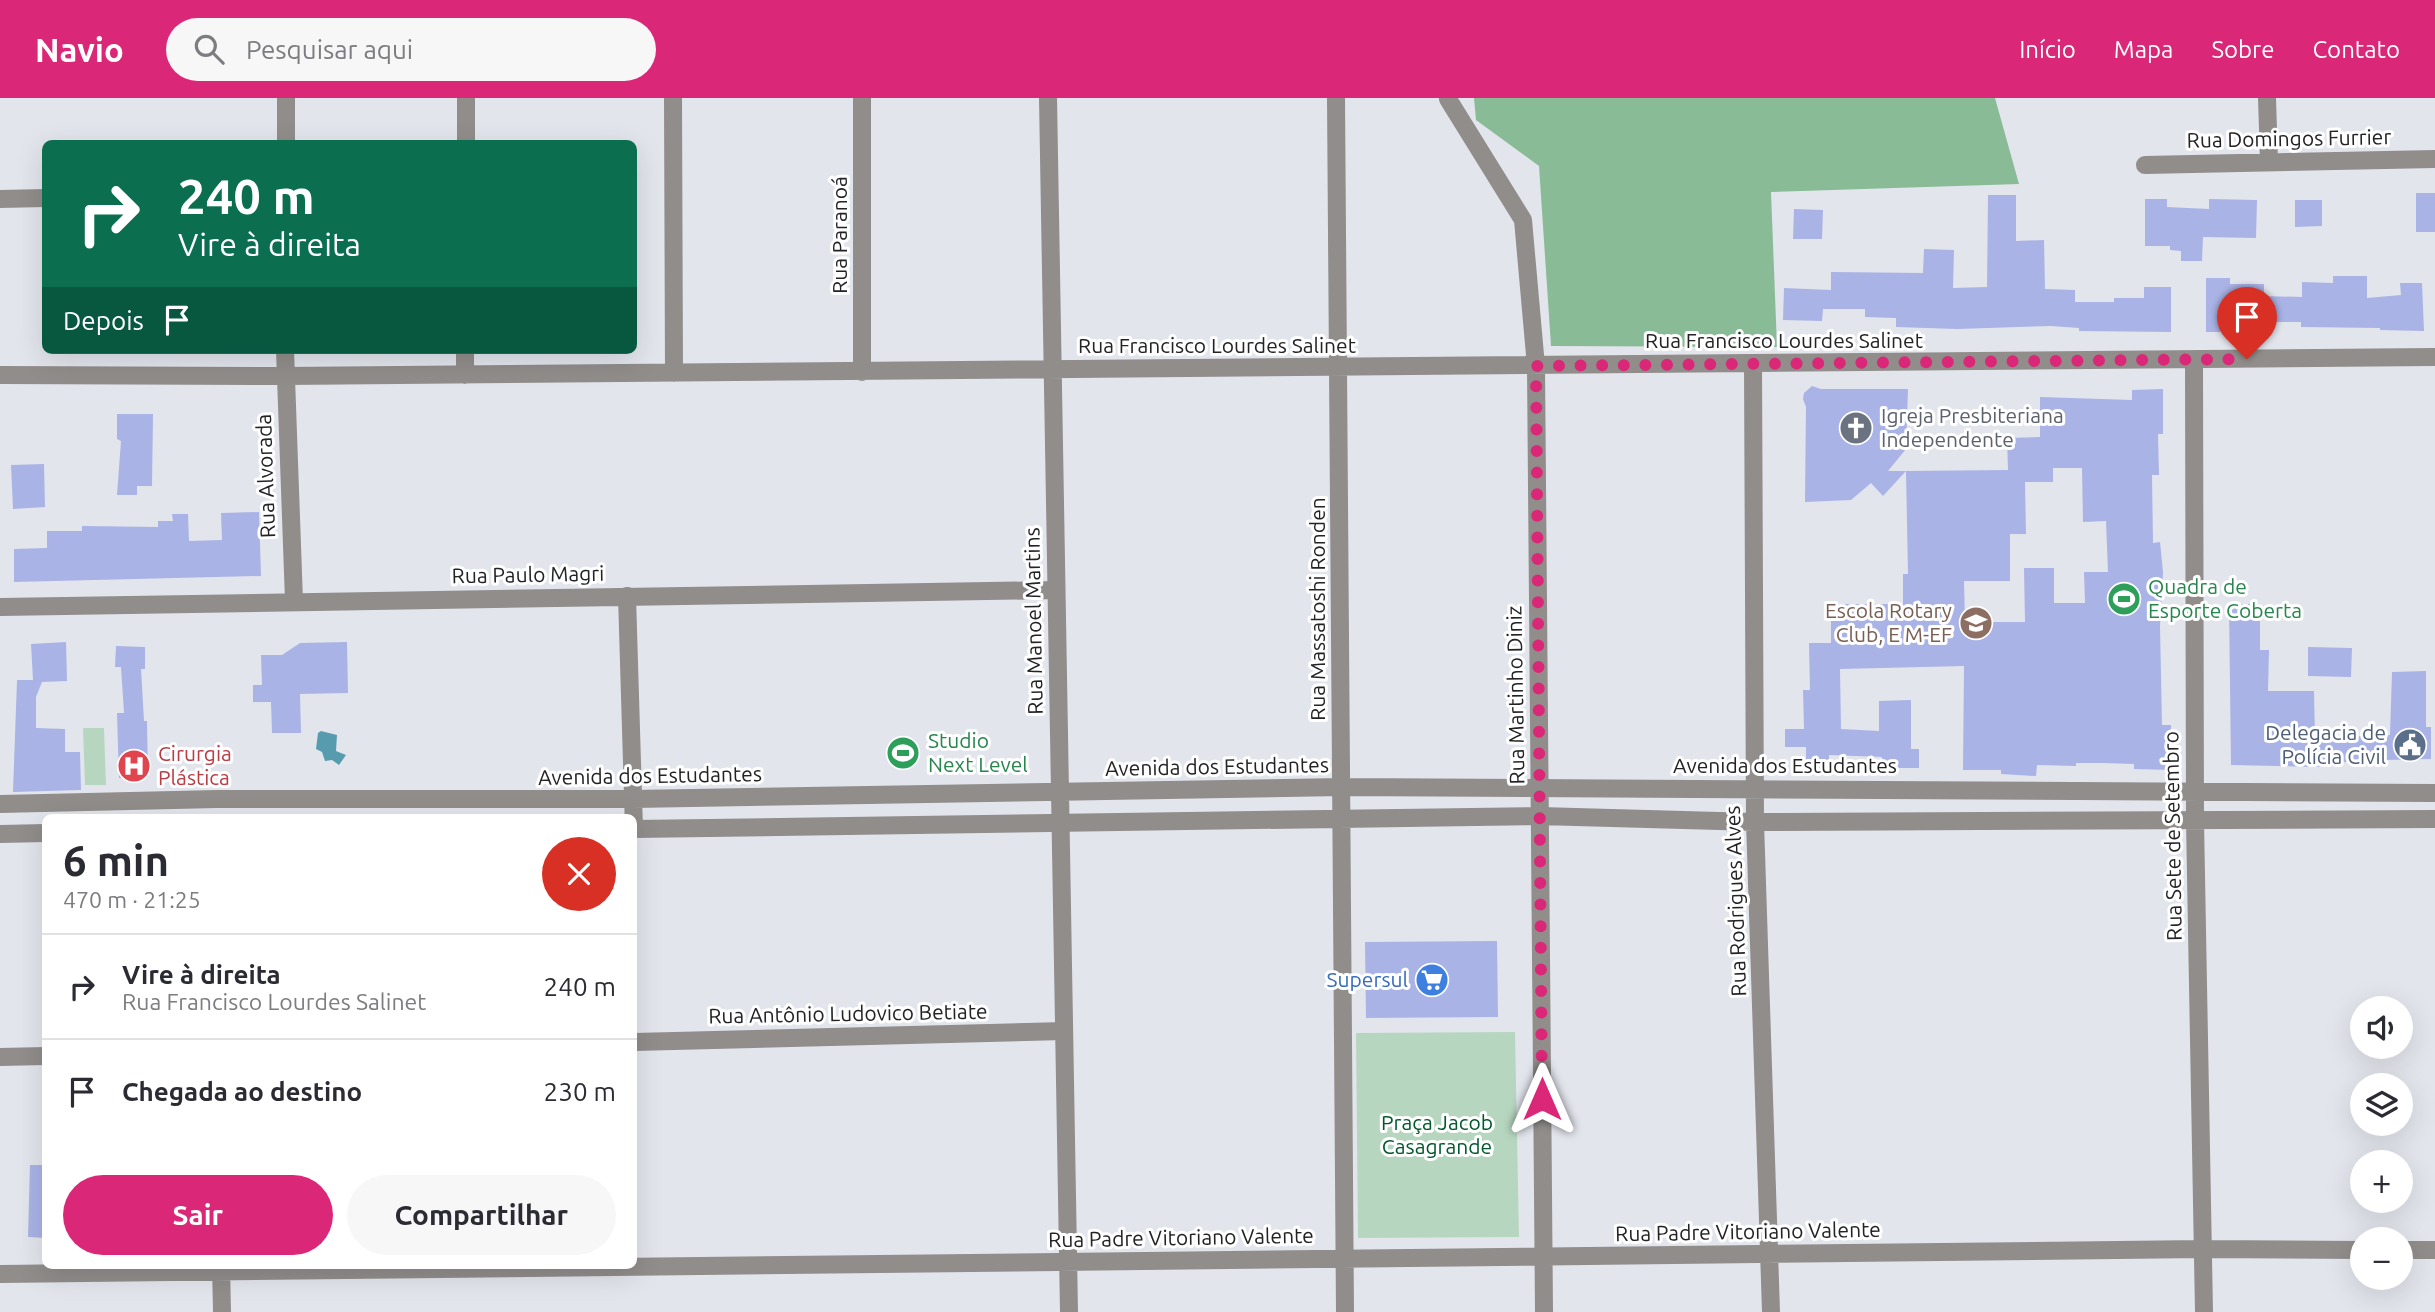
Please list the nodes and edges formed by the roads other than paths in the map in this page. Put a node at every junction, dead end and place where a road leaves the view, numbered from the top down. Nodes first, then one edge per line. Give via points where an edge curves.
1 (286, 98) edge
2 (466, 98) edge
3 (673, 98) edge
4 (862, 98) edge
5 (1048, 98) edge
6 (1336, 98) edge
7 (2267, 98) edge
8 (1448, 99) edge
9 (286, 140) edge
10 (466, 140) edge
11 (2435, 159) edge
12 (2269, 162) junction
13 (2145, 164) dead end
14 (42, 198) edge
15 (0, 199) edge
16 (285, 354) edge
17 (465, 354) edge
18 (2435, 357) edge
19 (2194, 360) junction
20 (1753, 364) junction
21 (1536, 366) junction
22 (1339, 367) junction
23 (1053, 370) junction
24 (862, 372) junction
25 (674, 373) junction
26 (0, 375) edge
27 (465, 375) junction
28 (285, 376) junction
29 (1056, 590) junction
30 (628, 596) junction
31 (294, 601) junction
32 (0, 607) edge
33 (1342, 788) junction
34 (1539, 788) junction
35 (1756, 789) junction
36 (1920, 790) junction
37 (2053, 791) junction
38 (1060, 792) junction
39 (2195, 792) junction
40 (2362, 792) junction
41 (2435, 793) edge
42 (852, 796) junction
43 (633, 799) junction
44 (0, 803) edge
45 (217, 808) edge
46 (634, 814) edge
47 (1540, 817) junction
48 (1343, 819) junction
49 (2435, 819) edge
50 (2361, 820) junction
51 (1921, 821) junction
52 (2053, 821) junction
53 (2195, 821) junction
54 (1755, 822) junction
55 (1060, 823) junction
56 (852, 826) junction
57 (637, 829) edge
58 (42, 833) edge
59 (0, 834) edge
60 (1064, 1031) junction
61 (637, 1042) edge
62 (42, 1056) edge
63 (0, 1058) edge
64 (2202, 1249) junction
65 (2350, 1250) edge
66 (2413, 1250) edge
67 (2435, 1250) edge
68 (1770, 1254) junction
69 (1544, 1256) junction
70 (1344, 1258) junction
71 (1068, 1263) junction
72 (637, 1266) edge
73 (184, 1269) edge
74 (221, 1269) edge
75 (0, 1274) edge
76 (222, 1312) edge
77 (1069, 1312) edge
78 (1345, 1312) edge
79 (1544, 1312) edge
80 (1771, 1312) edge
81 (2204, 1312) edge

1 - 9 street
2 - 10 street
3 - 25 street
4 - 24 street, Rua Paranoá
5 - 23 street, Rua Manoel Martins
6 - 22 street, Rua Massatoshi Ronden
7 - 12 street
8 - 21 street, Rua Martinho Diniz via 1523,220
11 - 12 street, Rua Domingos Furrier
12 - 13 street, Rua Domingos Furrier
14 - 15 street
16 - 28 street, Rua Alvorada
17 - 27 street
18 - 19 street, Rua Francisco Lourdes Salinet
19 - 20 street, Rua Francisco Lourdes Salinet
19 - 39 street, Rua Sete de Setembro
20 - 21 street, Rua Francisco Lourdes Salinet
20 - 35 street, Rua Rodrigues Alves
21 - 22 street, Rua Francisco Lourdes Salinet
21 - 34 street, Rua Martinho Diniz
22 - 23 street, Rua Francisco Lourdes Salinet
22 - 33 street, Rua Massatoshi Ronden
23 - 24 street, Rua Francisco Lourdes Salinet
23 - 29 street, Rua Manoel Martins
24 - 25 street, Rua Francisco Lourdes Salinet
25 - 27 street, Rua Francisco Lourdes Salinet
26 - 28 street, Rua Francisco Lourdes Salinet
27 - 28 street, Rua Francisco Lourdes Salinet
28 - 31 street, Rua Alvorada
29 - 30 street, Rua Paulo Magri
29 - 38 street, Rua Manoel Martins
30 - 31 street, Rua Paulo Magri
30 - 43 street
31 - 32 street, Rua Paulo Magri
33 - 34 street, Avenida dos Estudantes
33 - 38 street, Avenida dos Estudantes
33 - 48 street, Rua Massatoshi Ronden
34 - 35 street, Avenida dos Estudantes
34 - 47 street, Rua Martinho Diniz
35 - 36 street, Avenida dos Estudantes
35 - 54 street, Rua Rodrigues Alves
36 - 37 street, Avenida dos Estudantes
36 - 51 street
37 - 39 street, Avenida dos Estudantes
37 - 52 street
38 - 42 street, Avenida dos Estudantes
38 - 55 street, Rua Manoel Martins
39 - 40 street, Avenida dos Estudantes
39 - 53 street, Rua Sete de Setembro
40 - 41 street, Avenida dos Estudantes
40 - 50 street
42 - 43 street, Avenida dos Estudantes
42 - 56 street
43 - 45 street, Avenida dos Estudantes
43 - 46 street
44 - 45 street, Avenida dos Estudantes
47 - 48 street
47 - 54 street
47 - 69 street, Rua Martinho Diniz
48 - 55 street
48 - 70 street, Rua Massatoshi Ronden
49 - 50 street
50 - 53 street
51 - 52 street
51 - 54 street
52 - 53 street
53 - 64 street, Rua Sete de Setembro
54 - 68 street, Rua Rodrigues Alves
55 - 56 street
55 - 60 street, Rua Manoel Martins
56 - 57 street
58 - 59 street
60 - 61 street, Rua Antônio Ludovico Betiate
60 - 71 street, Rua Manoel Martins
62 - 63 street
64 - 65 street, Rua Padre Vitoriano Valente
64 - 68 street, Rua Padre Vitoriano Valente
64 - 81 street, Rua Sete de Setembro
66 - 67 street
68 - 69 street, Rua Padre Vitoriano Valente
68 - 80 street, Rua Rodrigues Alves
69 - 70 street, Rua Padre Vitoriano Valente
69 - 79 street, Rua Martinho Diniz
70 - 71 street, Rua Padre Vitoriano Valente
70 - 78 street, Rua Massatoshi Ronden
71 - 72 street, Rua Padre Vitoriano Valente
71 - 77 street, Rua Manoel Martins
73 - 75 street, Rua Padre Vitoriano Valente
74 - 76 street

